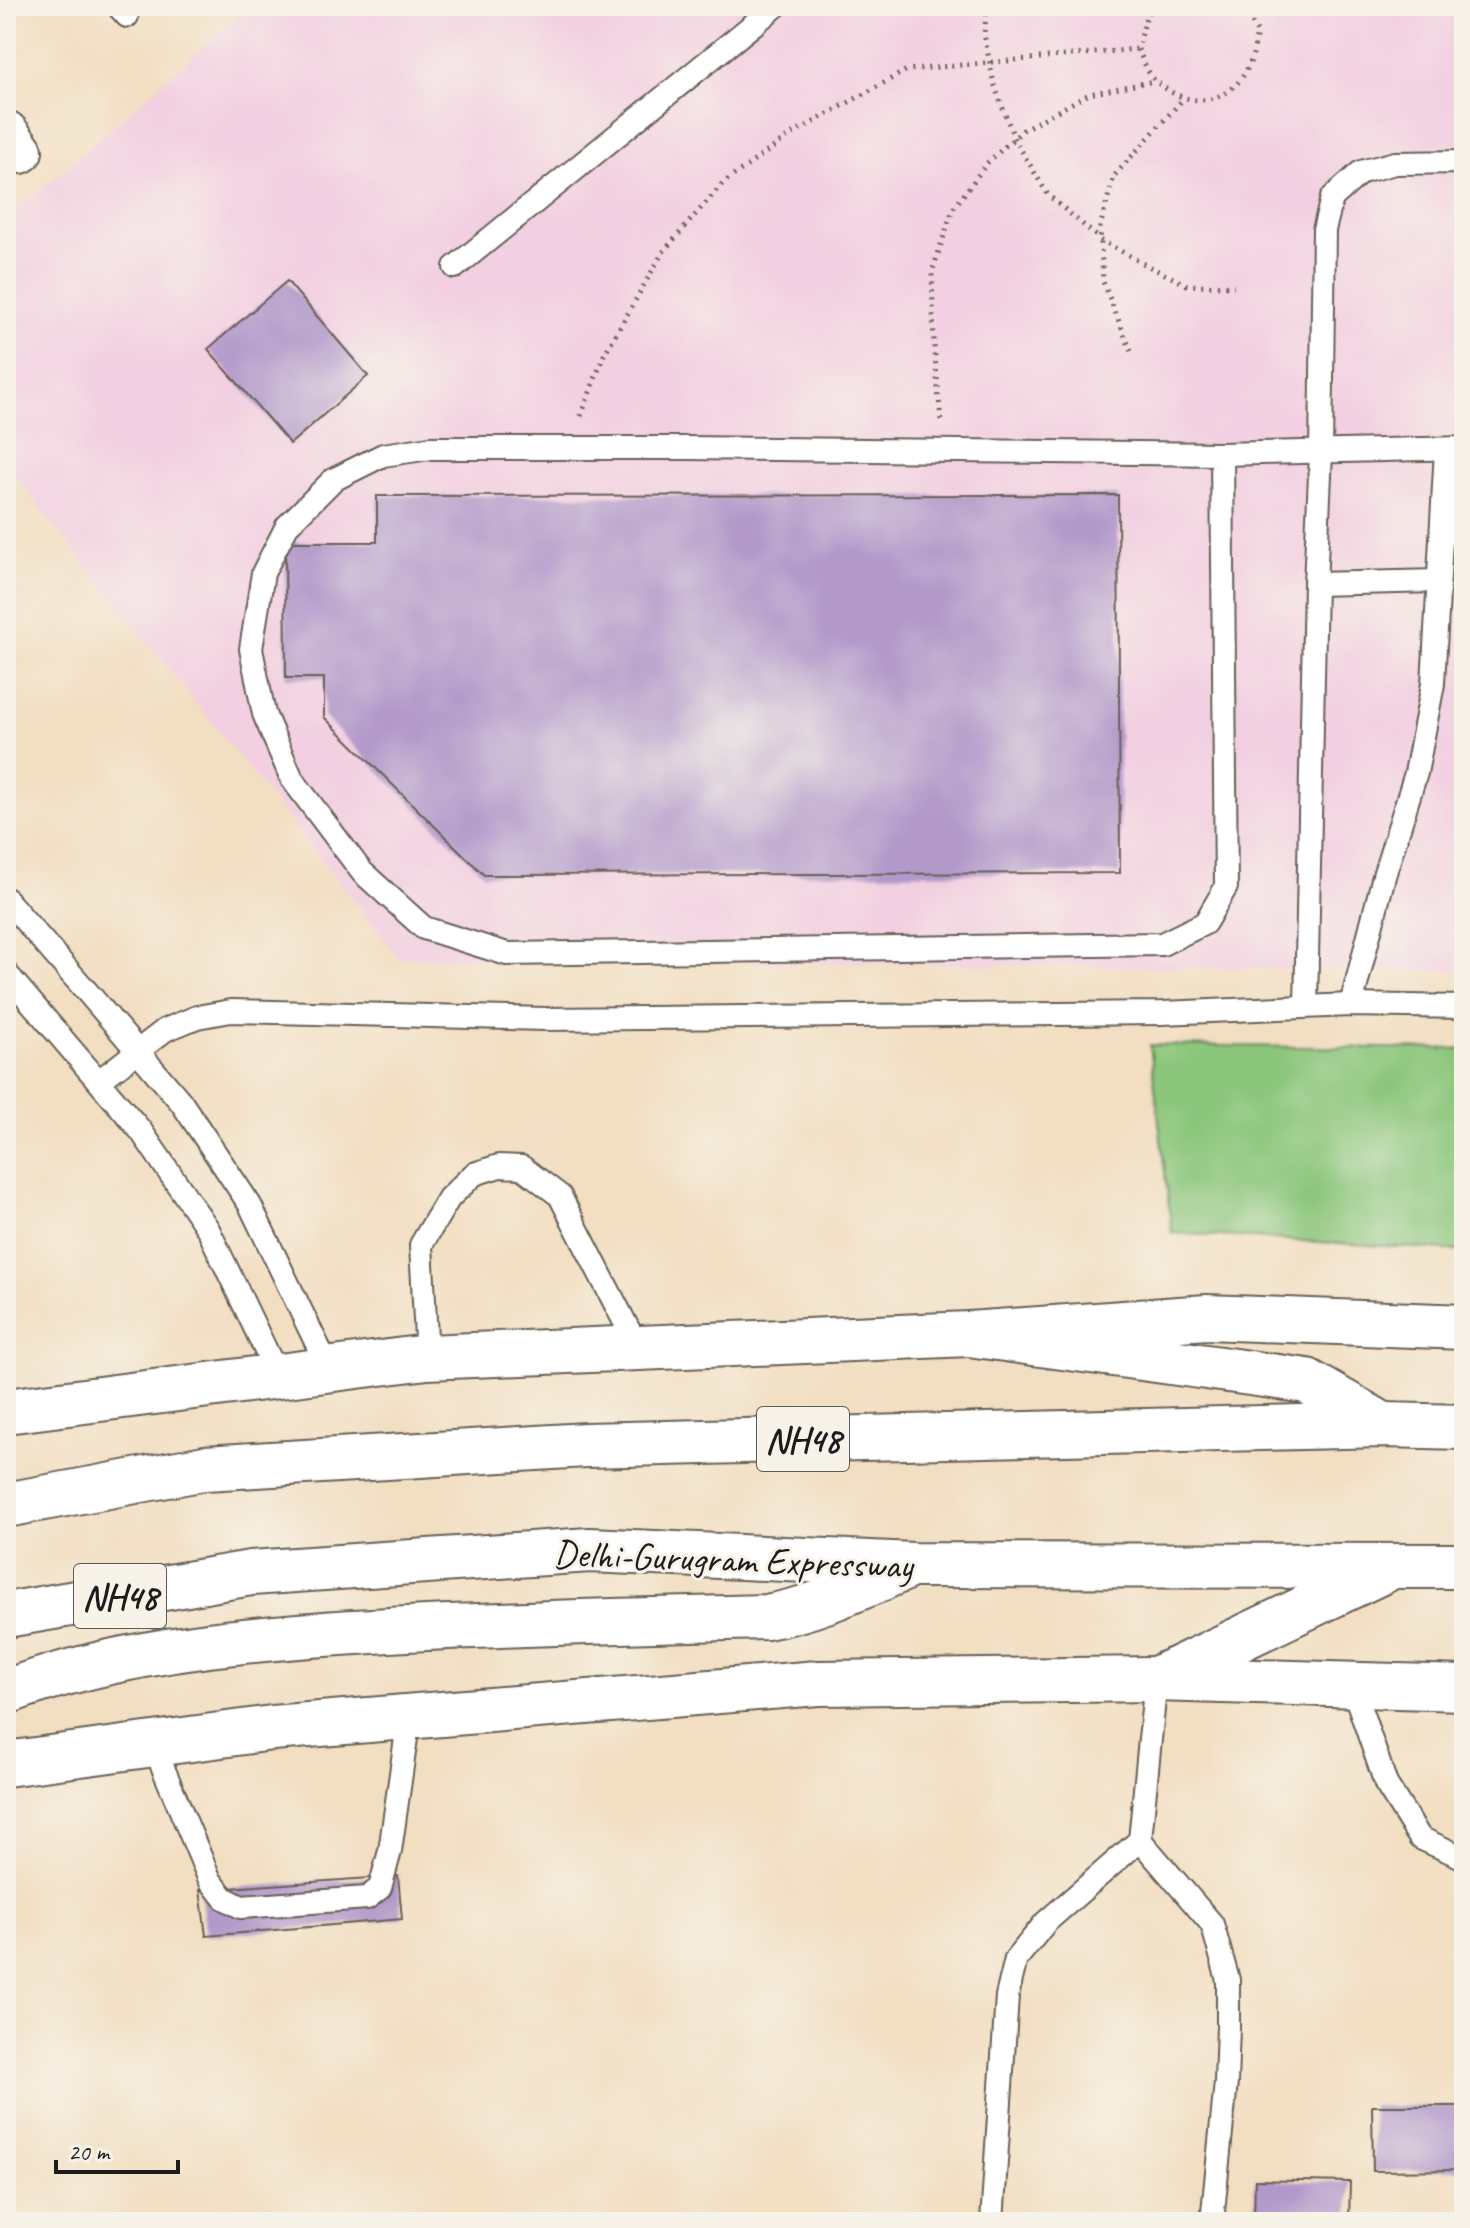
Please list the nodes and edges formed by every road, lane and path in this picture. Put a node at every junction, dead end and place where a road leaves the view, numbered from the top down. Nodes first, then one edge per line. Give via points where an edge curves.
1 (776, 6) edge
2 (987, 6) edge
3 (1155, 6) edge
4 (1243, 6) edge
5 (1138, 49) junction
6 (989, 62) junction
7 (1155, 81) junction
8 (1183, 99) junction
9 (1014, 138) junction
10 (1464, 162) edge
11 (1101, 240) junction
12 (455, 267) dead end
13 (1234, 286) dead end
14 (1131, 351) dead end
15 (569, 448) junction
16 (1455, 449) edge
17 (943, 451) junction
18 (1321, 453) junction
19 (1222, 454) junction
20 (1438, 581) junction
21 (1315, 584) junction
22 (6, 899) edge
23 (6, 973) edge
24 (1351, 1005) junction
25 (1306, 1006) junction
26 (1464, 1007) edge
27 (137, 1050) junction
28 (99, 1081) junction
29 (1464, 1327) edge
30 (969, 1334) junction
31 (638, 1348) junction
32 (427, 1357) junction
33 (329, 1369) junction
34 (278, 1376) junction
35 (6, 1411) edge
36 (1384, 1425) junction
37 (1464, 1427) edge
38 (6, 1505) edge
39 (913, 1565) junction
40 (1395, 1566) junction
41 (1464, 1566) edge
42 (6, 1615) edge
43 (1156, 1679) junction
44 (1352, 1685) junction
45 (1464, 1688) edge
46 (6, 1692) edge
47 (409, 1717) junction
48 (153, 1744) junction
49 (6, 1764) edge
50 (1140, 1840) junction
51 (1464, 1858) edge
52 (992, 2222) edge
53 (1212, 2222) edge

1 - 12 lane
2 - 6 path
3 - 5 path via 1147,13
4 - 8 path via 1257,32 1251,62 1239,82 1208,101
5 - 6 path
5 - 7 path
6 - 9 path
6 - 15 path via 907,70 792,134 723,183 663,252 604,355
7 - 8 path
7 - 9 path via 1089,94
8 - 11 path via 1114,176
9 - 11 path via 1048,195
9 - 17 path via 987,163 953,209 932,272
10 - 18 lane via 1395,163 1361,172 1332,198 1324,230
11 - 13 path via 1187,285
11 - 14 path via 1103,282
15 - 17 lane
15 - 19 lane via 430,448 383,455 333,480 287,526 263,573 251,649 264,714 292,779 362,872 424,928 507,954 1162,944 1205,923 1226,887
16 - 18 lane
16 - 20 lane
17 - 19 lane
18 - 19 lane
18 - 21 lane
20 - 21 lane
20 - 24 lane via 1433,684 1416,773
21 - 25 lane
22 - 27 lane
23 - 28 lane
24 - 25 lane
24 - 26 lane
25 - 27 lane via 1162,1013 545,1019 231,1011 165,1030
27 - 28 lane
27 - 33 lane via 181,1102 250,1205
28 - 34 lane via 141,1131 208,1229
29 - 30 main road via 1207,1317
30 - 31 main road
30 - 36 main road via 1307,1381
31 - 32 main road
31 - 32 lane via 560,1196 522,1167 499,1166 474,1174 449,1198 421,1245
32 - 33 main road
33 - 34 main road
34 - 35 main road
36 - 37 main road, NH48
36 - 38 main road, NH48 via 586,1445 205,1468
39 - 40 main road, Delhi-Gurugram Expressway / NH48
39 - 42 main road, Delhi-Gurugram Expressway / NH48 via 590,1550 251,1573
39 - 46 main road via 812,1607 766,1617 265,1637 91,1666
40 - 41 main road, Delhi-Gurugram Expressway / NH48
40 - 43 main road
43 - 44 main road
43 - 47 main road via 818,1683
43 - 50 lane
44 - 45 main road
44 - 51 lane via 1386,1784 1420,1838
47 - 48 main road
47 - 48 lane via 390,1851 380,1888 367,1898 241,1907 224,1898 210,1880
48 - 49 main road
50 - 52 lane via 1046,1922 1016,1959 1007,1996
50 - 53 lane via 1212,1924 1228,1980 1226,2082

